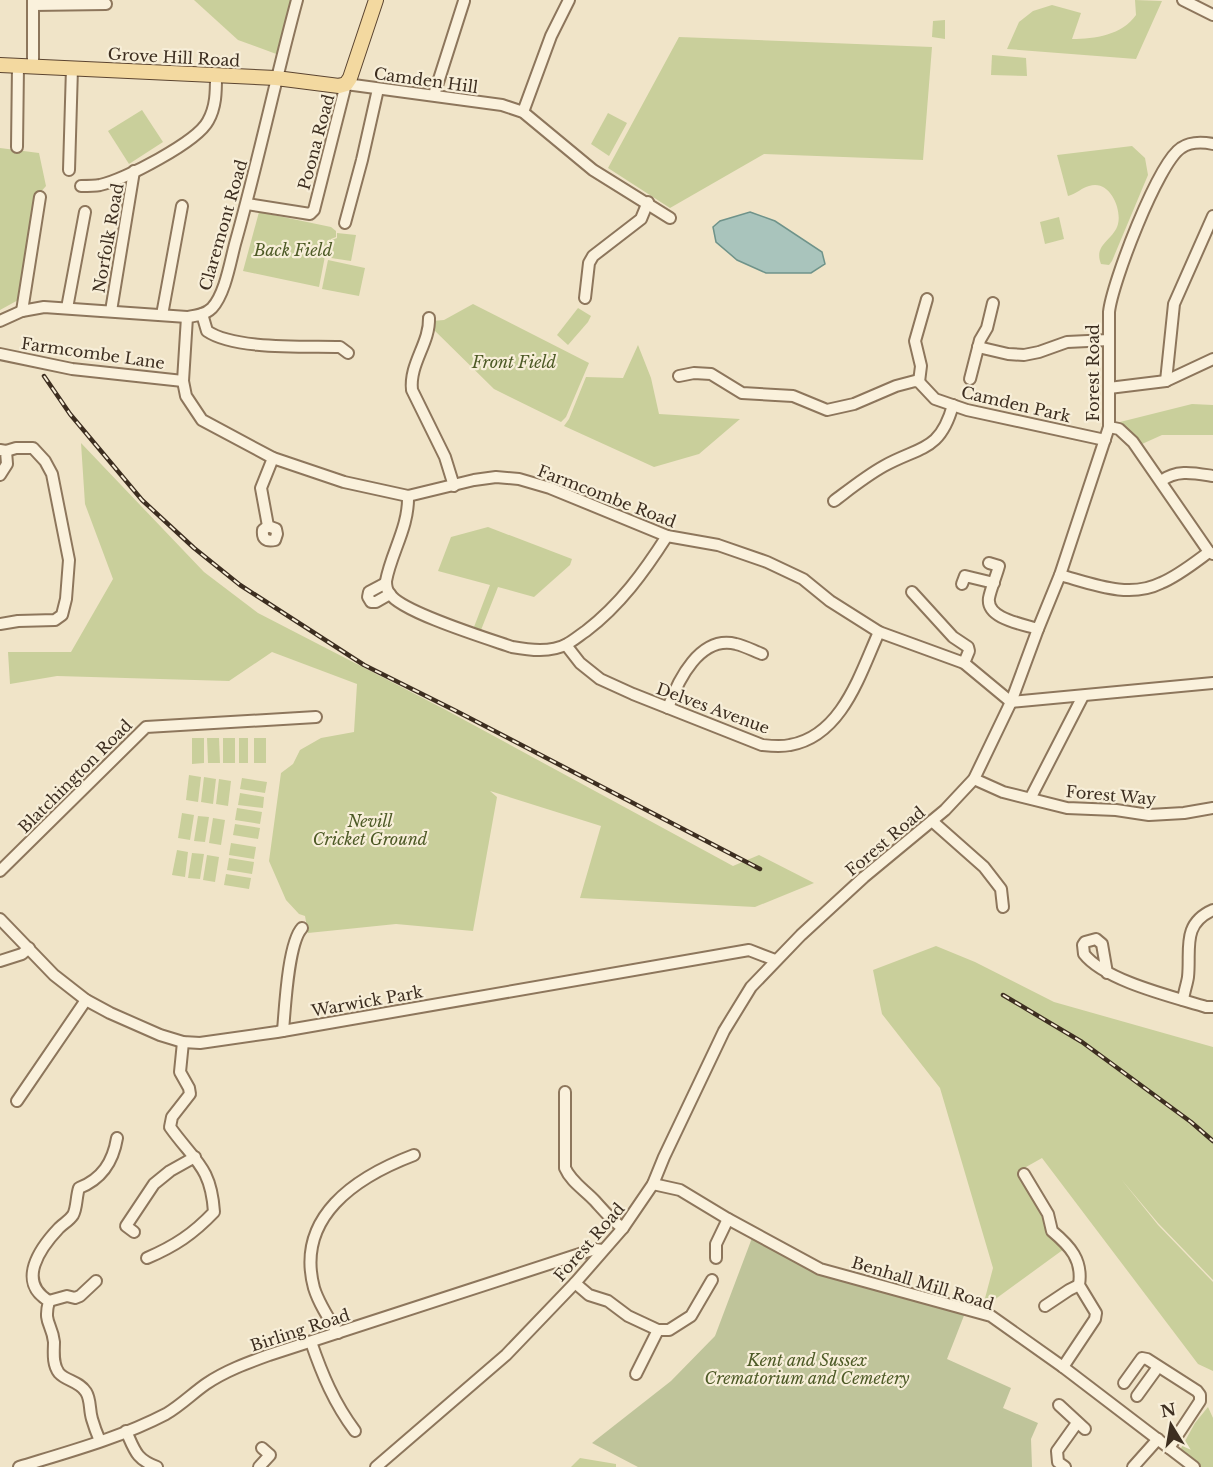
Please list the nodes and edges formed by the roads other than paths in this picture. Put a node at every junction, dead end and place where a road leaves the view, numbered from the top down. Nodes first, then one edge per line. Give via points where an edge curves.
1 (297, 0) edge
2 (376, 0) edge
3 (569, 0) edge
4 (1183, 0) edge
5 (464, 1) edge
6 (33, 3) edge
7 (106, 4) dead end
8 (1213, 15) edge
9 (0, 65) edge
10 (18, 66) junction
11 (33, 66) junction
12 (72, 68) junction
13 (216, 76) junction
14 (276, 78) junction
15 (346, 84) junction
16 (378, 89) junction
17 (434, 95) junction
18 (523, 112) junction
19 (1213, 144) edge
20 (17, 147) dead end
21 (69, 170) dead end
22 (135, 171) junction
23 (81, 186) dead end
24 (40, 198) dead end
25 (648, 202) junction
26 (247, 204) junction
27 (182, 206) dead end
28 (85, 212) dead end
29 (1213, 216) edge
30 (670, 218) dead end
31 (345, 223) dead end
32 (585, 298) dead end
33 (993, 303) dead end
34 (929, 307) dead end
35 (67, 308) junction
36 (22, 311) junction
37 (111, 311) junction
38 (202, 314) junction
39 (162, 315) junction
40 (187, 317) junction
41 (429, 318) dead end
42 (0, 321) edge
43 (1109, 340) junction
44 (978, 347) junction
45 (348, 353) dead end
46 (0, 354) edge
47 (1213, 358) edge
48 (685, 371) dead end
49 (970, 379) dead end
50 (183, 381) junction
51 (1166, 381) junction
52 (919, 382) junction
53 (1109, 388) junction
54 (953, 405) junction
55 (1109, 427) junction
56 (1104, 441) junction
57 (3, 451) edge
58 (273, 458) junction
59 (0, 475) edge
60 (1213, 476) edge
61 (1161, 481) junction
62 (454, 486) junction
63 (408, 496) junction
64 (833, 500) dead end
65 (268, 526) dead end
66 (667, 536) junction
67 (1211, 553) edge
68 (989, 564) dead end
69 (1060, 575) junction
70 (994, 583) junction
71 (962, 584) dead end
72 (912, 592) dead end
73 (0, 624) edge
74 (1038, 628) junction
75 (879, 632) junction
76 (566, 645) junction
77 (762, 654) dead end
78 (964, 663) junction
79 (1213, 683) edge
80 (1083, 696) junction
81 (1011, 702) junction
82 (668, 708) junction
83 (316, 717) dead end
84 (974, 778) junction
85 (1031, 798) junction
86 (1213, 808) edge
87 (932, 821) junction
88 (0, 872) edge
89 (1003, 907) dead end
90 (1213, 910) edge
91 (0, 920) edge
92 (302, 928) dead end
93 (29, 948) junction
94 (775, 960) junction
95 (0, 961) edge
96 (1107, 972) dead end
97 (86, 1000) junction
98 (1183, 1000) junction
99 (1213, 1008) edge
100 (283, 1031) junction
101 (183, 1042) junction
102 (565, 1092) dead end
103 (17, 1101) dead end
104 (117, 1138) dead end
105 (414, 1155) dead end
106 (195, 1157) junction
107 (1024, 1174) dead end
108 (653, 1184) junction
109 (728, 1219) junction
110 (622, 1228) junction
111 (134, 1232) dead end
112 (602, 1250) junction
113 (147, 1258) dead end
114 (716, 1258) dead end
115 (712, 1280) dead end
116 (96, 1281) dead end
117 (575, 1283) junction
118 (1079, 1285) junction
119 (49, 1301) junction
120 (1045, 1306) dead end
121 (658, 1330) junction
122 (338, 1333) junction
123 (311, 1342) junction
124 (1158, 1366) junction
125 (1063, 1367) junction
126 (636, 1374) dead end
127 (1124, 1383) dead end
128 (1137, 1396) dead end
129 (1059, 1405) dead end
130 (126, 1431) junction
131 (355, 1431) dead end
132 (1158, 1439) junction
133 (100, 1441) junction
134 (262, 1448) dead end
135 (1169, 1448) junction
136 (19, 1467) edge
137 (157, 1467) edge
138 (259, 1467) edge
139 (376, 1467) edge
140 (1065, 1467) edge
141 (1132, 1467) edge
142 (1194, 1467) edge

1 - 14 street, Claremont Road
2 - 15 main road
3 - 18 street
4 - 8 street
5 - 17 street
6 - 7 street
6 - 11 street
9 - 10 main road, Grove Hill Road
10 - 11 main road, Grove Hill Road
10 - 20 street
11 - 12 main road, Grove Hill Road
12 - 13 main road, Grove Hill Road
12 - 21 street
13 - 14 main road, Grove Hill Road
13 - 22 street via 215,104 208,123 190,140
14 - 15 main road, Grove Hill Road
14 - 26 street, Claremont Road
15 - 16 street, Camden Hill
15 - 26 street, Poona Road via 314,210 310,214
16 - 17 street, Camden Hill
16 - 31 street
17 - 18 street, Camden Hill
18 - 25 street via 593,170
19 - 43 street, Forest Road via 1187,145 1163,169 1110,298
22 - 23 street via 102,184
22 - 37 street, Norfolk Road
24 - 36 street
25 - 30 street
25 - 32 street via 634,232 593,255
26 - 38 street, Claremont Road via 220,293 211,309
27 - 39 street
28 - 35 street
29 - 51 street via 1174,304
33 - 44 street
34 - 52 street via 915,341 921,366
35 - 36 street, Claremont Road
35 - 37 street, Claremont Road
36 - 42 street, Claremont Road
37 - 39 street, Claremont Road
38 - 40 street, Claremont Road
38 - 45 street via 207,330 220,338 256,344 340,347
39 - 40 street, Claremont Road
40 - 50 street, Farmcombe Road
41 - 62 street via 429,329 411,377 412,390 445,457
43 - 44 street via 1067,342 1023,355
43 - 53 street, Forest Road
44 - 49 street
46 - 50 street, Farmcombe Lane via 72,369
47 - 51 street
48 - 52 street via 711,374 742,393 793,396 827,410 854,404 905,383
50 - 58 street, Farmcombe Road via 186,396 202,420
51 - 53 street
52 - 54 street, Camden Park via 935,399
53 - 55 street, Forest Road
54 - 56 street, Camden Park
54 - 64 street via 942,430 928,447 881,467
55 - 56 street, Forest Road
55 - 61 street via 1126,434
56 - 69 street, Forest Road
57 - 59 street via 7,464
57 - 73 street via 33,448 45,461 52,474 69,560 62,615 55,620
58 - 63 street, Farmcombe Road via 344,482
58 - 65 street via 261,488
60 - 61 street via 1182,471
61 - 67 street
62 - 63 street, Farmcombe Road
62 - 66 street, Farmcombe Road via 496,477 519,479
63 - 76 street via 388,589 402,604 512,647 540,650
66 - 75 street, Farmcombe Road via 718,545 767,562 803,579
66 - 76 street via 628,592 600,620
67 - 69 street via 1153,587 1119,590
68 - 70 street via 999,566
69 - 74 street, Forest Road
70 - 71 street via 965,576
70 - 74 street via 989,600 995,614
72 - 78 street via 953,637 968,647
74 - 81 street, Forest Road
75 - 78 street, Farmcombe Road
75 - 82 street, Delves Avenue via 840,712 810,739 791,745 762,745
76 - 82 street, Delves Avenue via 600,679
77 - 82 street via 734,643 714,645 699,654 676,685
78 - 81 street, Farmcombe Road
79 - 80 street
80 - 81 street
80 - 85 street
81 - 84 street, Forest Road
83 - 88 street, Blatchington Road via 146,727
84 - 85 street, Forest Way via 1003,792
84 - 87 street, Forest Road
85 - 86 street, Forest Way via 1067,808 1149,815
87 - 89 street via 984,867 1001,889
87 - 94 street, Forest Road
90 - 98 street via 1195,924 1188,940 1188,977
91 - 93 street, Warwick Park
92 - 100 street via 296,934
93 - 95 street
93 - 97 street, Warwick Park via 54,975
94 - 100 street, Warwick Park via 749,950
94 - 108 street, Forest Road via 751,987 724,1031
96 - 98 street
97 - 101 street, Warwick Park
97 - 103 street
98 - 99 street
100 - 101 street, Warwick Park
101 - 106 street via 180,1072 190,1094 171,1117 170,1127
102 - 110 street via 565,1168 610,1220
104 - 119 street via 105,1172 79,1188 75,1212 38,1255 33,1286 38,1295
105 - 122 street via 381,1169 345,1194 328,1210 315,1232 310,1254 315,1290
106 - 111 street via 154,1184 126,1226
106 - 113 street via 208,1179 217,1214 174,1246
107 - 118 street via 1052,1213 1052,1231 1069,1245 1077,1259
108 - 109 street, Benhall Mill Road via 680,1190
108 - 110 street, Forest Road
109 - 114 street via 716,1244
109 - 125 street, Benhall Mill Road via 820,1269 991,1316
110 - 112 street, Forest Road
112 - 117 street, Forest Road
112 - 122 street, Birling Road via 595,1249
115 - 121 street via 691,1316 669,1330
116 - 119 street via 80,1296
117 - 121 street
117 - 139 street, Forest Road via 489,1371
118 - 120 street
118 - 125 street via 1096,1312 1095,1318
119 - 133 street via 46,1313 56,1366 60,1374 85,1391
121 - 126 street
122 - 123 street, Birling Road
123 - 130 street, Birling Road via 234,1369 167,1413
123 - 131 street via 340,1412
124 - 127 street via 1142,1359
124 - 128 street
124 - 135 street via 1200,1395 1200,1401
125 - 132 street, Benhall Mill Road
129 - 140 street via 1081,1426 1057,1451 1058,1462
130 - 133 street, Birling Road
130 - 137 street via 138,1457
132 - 135 street, Benhall Mill Road
132 - 141 street
133 - 136 street, Birling Road
134 - 138 street via 270,1455
135 - 142 street, Benhall Mill Road

